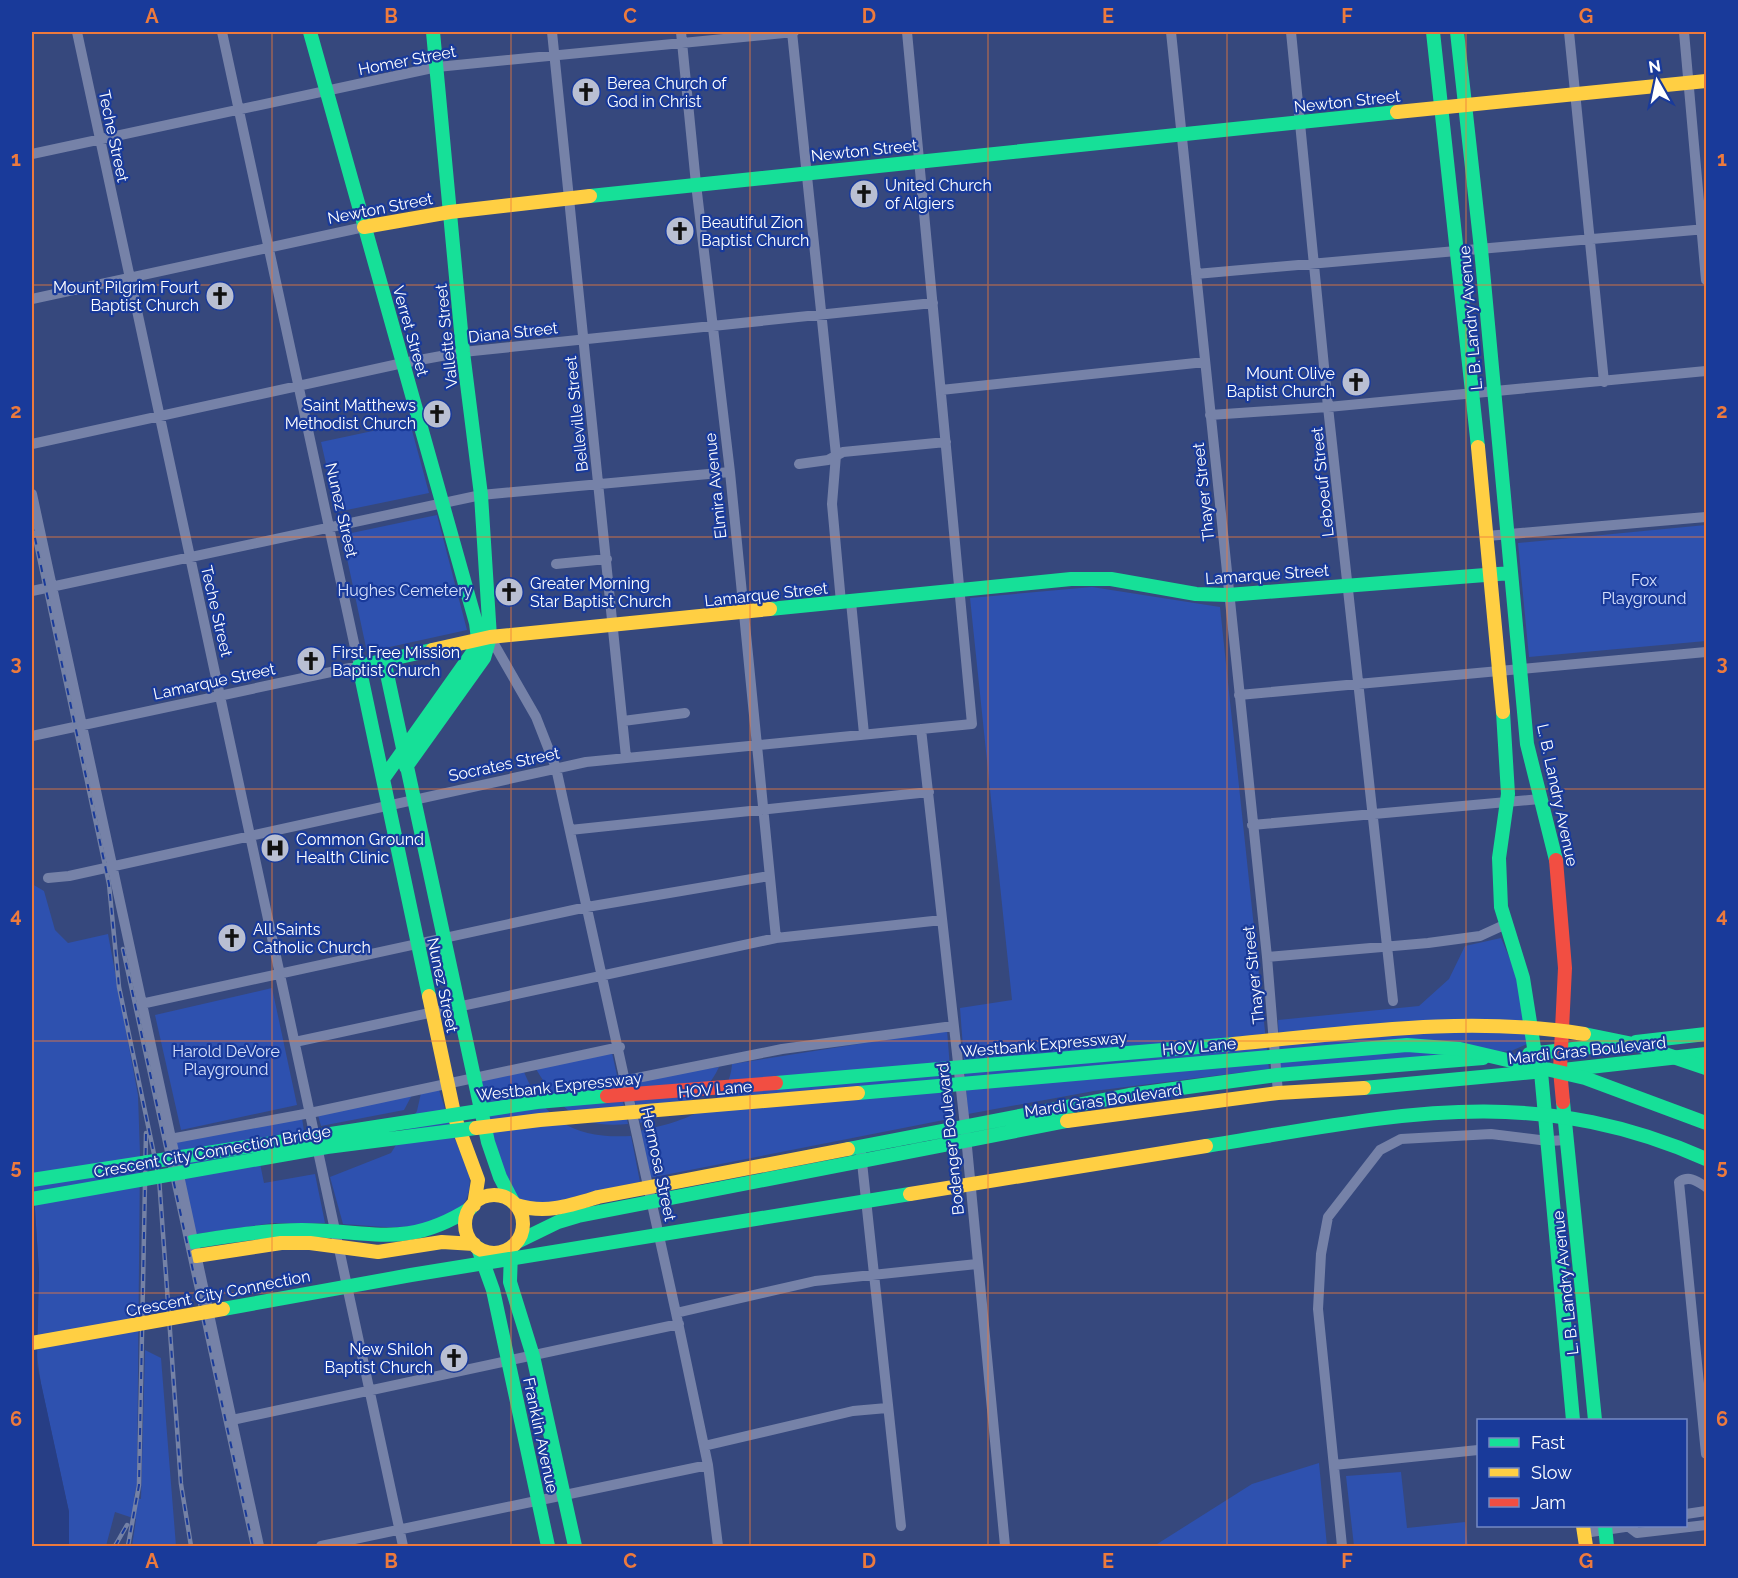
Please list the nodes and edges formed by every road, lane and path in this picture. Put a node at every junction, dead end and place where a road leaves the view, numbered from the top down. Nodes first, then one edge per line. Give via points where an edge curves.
1 (77, 32) edge
2 (222, 32) edge
3 (310, 32) edge
4 (433, 32) edge
5 (552, 32) edge
6 (792, 32) edge
7 (907, 32) edge
8 (1171, 32) edge
9 (1291, 32) edge
10 (1433, 32) edge
11 (1457, 32) edge
12 (1569, 32) edge
13 (1684, 32) edge
14 (682, 37) edge
15 (555, 55) junction
16 (437, 67) junction
17 (1707, 81) edge
18 (1689, 83) junction
19 (327, 91) junction
20 (1576, 95) junction
21 (1466, 106) junction
22 (1442, 108) junction
23 (239, 109) junction
24 (1300, 123) junction
25 (1182, 135) junction
26 (99, 140) junction
27 (32, 154) edge
28 (918, 161) junction
29 (807, 173) junction
30 (696, 184) junction
31 (570, 198) junction
32 (450, 212) junction
33 (364, 227) junction
34 (1705, 229) edge
35 (1591, 238) junction
36 (269, 247) junction
37 (1481, 249) junction
38 (1455, 252) junction
39 (1316, 266) junction
40 (1196, 274) junction
41 (129, 277) junction
42 (1707, 280) edge
43 (32, 299) edge
44 (933, 303) junction
45 (822, 316) junction
46 (712, 327) junction
47 (584, 340) junction
48 (463, 352) junction
49 (1205, 362) junction
50 (403, 363) junction
51 (1707, 371) edge
52 (1604, 382) junction
53 (297, 388) junction
54 (941, 390) junction
55 (1493, 392) junction
56 (1470, 394) junction
57 (1328, 407) junction
58 (1210, 415) junction
59 (159, 417) junction
60 (946, 442) junction
61 (32, 444) edge
62 (836, 455) junction
63 (799, 464) dead end
64 (730, 472) junction
65 (598, 483) junction
66 (32, 494) edge
67 (481, 495) junction
68 (442, 502) junction
69 (1707, 517) edge
70 (329, 527) junction
71 (1507, 535) junction
72 (1487, 536) junction
73 (189, 557) junction
74 (607, 559) junction
75 (556, 564) dead end
76 (1511, 573) junction
77 (1491, 574) junction
78 (1348, 585) junction
79 (51, 587) junction
80 (959, 590) junction
81 (32, 591) edge
82 (1228, 595) junction
83 (846, 602) junction
84 (743, 613) junction
85 (613, 626) junction
86 (484, 638) junction
87 (1707, 651) edge
88 (384, 660) junction
89 (359, 666) junction
90 (1521, 668) junction
91 (1500, 670) junction
92 (1358, 685) junction
93 (1239, 694) junction
94 (220, 696) junction
95 (685, 713) dead end
96 (623, 721) junction
97 (81, 727) junction
98 (921, 729) junction
99 (864, 734) junction
100 (32, 736) edge
101 (758, 746) junction
102 (403, 751) junction
103 (626, 757) junction
104 (406, 767) junction
105 (556, 768) junction
106 (383, 779) junction
107 (929, 792) junction
108 (412, 799) junction
109 (1540, 799) junction
110 (1507, 802) junction
111 (388, 804) junction
112 (764, 811) junction
113 (1372, 816) junction
114 (1252, 825) junction
115 (570, 831) junction
116 (249, 836) junction
117 (113, 866) junction
118 (769, 876) junction
119 (48, 878) dead end
120 (586, 907) junction
121 (942, 920) junction
122 (1504, 926) junction
123 (442, 937) junction
124 (776, 938) junction
125 (417, 943) junction
126 (1385, 946) junction
127 (1267, 957) junction
128 (280, 974) junction
129 (602, 974) junction
130 (1393, 1001) dead end
131 (141, 1004) junction
132 (458, 1006) junction
133 (432, 1012) junction
134 (953, 1026) junction
135 (1707, 1034) edge
136 (295, 1042) junction
137 (620, 1047) junction
138 (1560, 1051) junction
139 (1707, 1053) edge
140 (1535, 1054) junction
141 (1707, 1068) edge
142 (1560, 1070) junction
143 (1541, 1072) junction
144 (1277, 1075) junction
145 (473, 1078) junction
146 (627, 1080) junction
147 (448, 1084) junction
148 (1278, 1093) junction
149 (310, 1113) junction
150 (1707, 1123) edge
151 (965, 1132) junction
152 (398, 1138) joint
153 (170, 1139) junction
154 (1568, 1140) junction
155 (1548, 1141) junction
156 (861, 1153) junction
157 (1707, 1159) edge
158 (32, 1180) edge
159 (1707, 1187) edge
160 (650, 1196) junction
161 (32, 1199) edge
162 (514, 1204) junction
163 (472, 1206) junction
164 (336, 1232) junction
165 (515, 1244) junction
166 (476, 1246) junction
167 (339, 1247) junction
168 (194, 1249) junction
169 (977, 1264) junction
170 (874, 1275) junction
171 (677, 1318) junction
172 (32, 1343) edge
173 (533, 1356) junction
174 (509, 1361) junction
175 (369, 1390) junction
176 (887, 1408) junction
177 (1573, 1419) edge
178 (1595, 1419) edge
179 (232, 1420) junction
180 (704, 1446) junction
181 (1477, 1450) edge
182 (1707, 1454) edge
183 (708, 1465) junction
184 (1334, 1465) junction
185 (564, 1494) junction
186 (538, 1500) junction
187 (1707, 1511) edge
188 (1687, 1514) edge
189 (1707, 1525) edge
190 (900, 1526) dead end
191 (1632, 1527) edge
192 (1605, 1528) edge
193 (399, 1530) junction
194 (1584, 1535) edge
195 (717, 1541) edge
196 (259, 1546) edge
197 (321, 1546) edge
198 (403, 1546) edge
199 (548, 1546) edge
200 (575, 1546) edge
201 (1005, 1546) edge
202 (1342, 1546) edge
203 (1608, 1546) edge

1 - 26 street, Teche Street
2 - 23 street, Nunez Street
3 - 19 main road, Verret Street
4 - 16 main road, Vallette Street
5 - 15 street, Belleville Street
6 - 14 street, Homer Street
6 - 29 street
7 - 28 street
8 - 25 street, Thayer Street
9 - 24 street, Leboeuf Street
10 - 22 main road, L. B. Landry Avenue
11 - 21 main road, L. B. Landry Avenue
12 - 20 street
13 - 18 street
14 - 15 street, Homer Street
14 - 30 street, Elmira Avenue
15 - 16 street, Homer Street
15 - 31 street, Belleville Street
16 - 19 street, Homer Street
16 - 32 main road, Vallette Street
17 - 18 main road, Newton Street
18 - 20 main road, Newton Street
18 - 34 street
19 - 23 street, Homer Street
19 - 33 main road, Verret Street
20 - 21 main road, Newton Street
20 - 35 street
21 - 22 main road, Newton Street
21 - 37 main road, L. B. Landry Avenue
22 - 24 main road, Newton Street
22 - 38 main road, L. B. Landry Avenue
23 - 26 street, Homer Street
23 - 36 street, Nunez Street
24 - 25 main road, Newton Street
24 - 39 street, Leboeuf Street
25 - 28 main road, Newton Street
25 - 40 street, Thayer Street
26 - 27 street, Homer Street
26 - 41 street, Teche Street
28 - 29 main road, Newton Street
28 - 44 street
29 - 30 main road, Newton Street
29 - 45 street
30 - 31 main road, Newton Street
30 - 46 street, Elmira Avenue
31 - 32 main road, Newton Street
31 - 47 street, Belleville Street
32 - 33 main road, Newton Street
32 - 48 main road, Vallette Street
33 - 36 street, Newton Street
33 - 50 main road, Verret Street
34 - 35 street
34 - 42 street
35 - 37 street
35 - 52 street
36 - 41 street, Newton Street
36 - 53 street, Nunez Street
37 - 38 street
37 - 55 main road, L. B. Landry Avenue
38 - 39 street
38 - 56 main road, L. B. Landry Avenue
39 - 40 street
39 - 57 street, Leboeuf Street
40 - 49 street, Thayer Street
41 - 43 street, Newton Street
41 - 59 street, Teche Street
44 - 45 street, Diana Street
44 - 54 street
45 - 46 street, Diana Street
45 - 62 street
46 - 47 street, Diana Street
46 - 64 street, Elmira Avenue
47 - 48 street, Diana Street
47 - 65 street, Belleville Street
48 - 50 street, Diana Street
48 - 67 main road, Vallette Street
49 - 54 street
49 - 58 street, Thayer Street
50 - 53 street, Diana Street
50 - 68 main road, Verret Street
51 - 52 street
52 - 55 street
53 - 59 street, Diana Street
53 - 70 street, Nunez Street
54 - 60 street
55 - 56 street
55 - 71 main road, L. B. Landry Avenue
56 - 57 street
56 - 72 main road, L. B. Landry Avenue
57 - 58 street
57 - 78 street, Leboeuf Street
58 - 82 street, Thayer Street
59 - 61 street, Diana Street
59 - 73 street, Teche Street
60 - 62 street
60 - 80 street
62 - 63 street
62 - 83 street via 832,504
64 - 65 street
64 - 84 street, Elmira Avenue
65 - 67 street
65 - 74 street, Belleville Street
66 - 79 street
67 - 68 street
67 - 86 main road, Vallette Street
68 - 70 street
68 - 86 main road, Verret Street
69 - 71 street
70 - 73 street
70 - 89 street, Nunez Street
71 - 72 street
71 - 76 main road, L. B. Landry Avenue
72 - 77 main road, L. B. Landry Avenue
73 - 79 street
73 - 94 street, Teche Street
74 - 75 street
74 - 85 street, Belleville Street
76 - 77 main road, Lamarque Street
76 - 90 main road, L. B. Landry Avenue
77 - 78 main road, Lamarque Street
77 - 91 main road, L. B. Landry Avenue
78 - 82 main road, Lamarque Street
78 - 92 street, Leboeuf Street
79 - 81 street
79 - 97 street
80 - 82 main road, Lamarque Street via 1111,579 1196,594
80 - 83 main road, Lamarque Street
80 - 98 street, Socrates Street via 972,724
82 - 93 street, Thayer Street
83 - 84 main road, Lamarque Street
83 - 99 street
84 - 85 main road, Lamarque Street
84 - 101 street, Elmira Avenue
85 - 86 main road, Lamarque Street
85 - 96 street, Belleville Street
86 - 88 main road, Lamarque Street
86 - 102 main road
86 - 104 main road via 484,658
86 - 105 street, Hermosa Street via 536,717
87 - 90 street
88 - 89 main road, Lamarque Street
88 - 102 main road, Nunez Street
89 - 94 street, Lamarque Street
89 - 106 main road, Nunez Street
90 - 91 street
90 - 109 main road, L. B. Landry Avenue via 1527,744
91 - 92 street
91 - 110 main road, L. B. Landry Avenue
92 - 93 street
92 - 113 street, Leboeuf Street
93 - 114 street, Thayer Street
94 - 97 street, Lamarque Street
94 - 116 street, Teche Street
95 - 96 street
96 - 103 street, Belleville Street
97 - 100 street, Lamarque Street
97 - 117 street
98 - 99 street, Socrates Street
98 - 107 street, Bodenger Boulevard
99 - 101 street, Socrates Street
101 - 103 street, Socrates Street
101 - 112 street, Elmira Avenue
102 - 104 main road, Nunez Street
102 - 106 main road
103 - 105 street, Socrates Street
104 - 108 main road, Nunez Street
105 - 108 street, Socrates Street
105 - 115 street, Hermosa Street
106 - 111 main road, Nunez Street
107 - 112 street
107 - 121 street, Bodenger Boulevard
108 - 111 street, Socrates Street
108 - 123 main road, Nunez Street
109 - 110 street
109 - 138 main road, L. B. Landry Avenue via 1555,848 1565,940
110 - 113 street
110 - 122 main road, L. B. Landry Avenue via 1499,858
111 - 116 street, Socrates Street
111 - 125 main road, Nunez Street
112 - 115 street
112 - 118 street, Elmira Avenue
113 - 114 street
113 - 126 street, Leboeuf Street
114 - 127 street, Thayer Street
115 - 120 street, Hermosa Street
116 - 117 street, Socrates Street
116 - 128 street, Teche Street
117 - 119 street, Socrates Street
117 - 131 street
118 - 120 street
118 - 124 street, Elmira Avenue
120 - 123 street
120 - 129 street, Hermosa Street
121 - 124 street
121 - 134 street, Bodenger Boulevard
122 - 126 street via 1480,936
122 - 140 main road, L. B. Landry Avenue via 1523,978
123 - 125 street
123 - 132 main road, Nunez Street
124 - 129 street
125 - 128 street
125 - 133 main road, Nunez Street
126 - 127 street
126 - 130 street, Leboeuf Street
127 - 144 street, Thayer Street
128 - 131 street
128 - 136 street, Teche Street
129 - 132 street
129 - 137 street, Hermosa Street
131 - 153 street
132 - 133 street
132 - 145 main road, Nunez Street
133 - 136 street
133 - 147 main road, Nunez Street
134 - 146 street via 782,1049
134 - 151 street, Bodenger Boulevard
135 - 138 main road, Mardi Gras Boulevard
136 - 149 street, Teche Street
137 - 145 street
137 - 146 street, Hermosa Street
138 - 140 main road, Mardi Gras Boulevard
138 - 142 main road, L. B. Landry Avenue
139 - 142 main road, Mardi Gras Boulevard
140 - 143 main road, L. B. Landry Avenue
140 - 144 main road, Mardi Gras Boulevard
141 - 158 main road, Westbank Expressway, bridge via 1658,1050 1548,1028 1488,1024 1427,1026 537,1102
142 - 143 main road, Mardi Gras Boulevard
142 - 154 main road, L. B. Landry Avenue
143 - 148 main road, Mardi Gras Boulevard
143 - 155 main road, L. B. Landry Avenue
144 - 148 street, Thayer Street
144 - 151 main road, Mardi Gras Boulevard via 1129,1095
145 - 147 street
145 - 162 main road, Nunez Street via 491,1153
146 - 160 street, Hermosa Street
147 - 149 street
147 - 163 main road, Nunez Street via 455,1118 478,1180
148 - 151 main road, Mardi Gras Boulevard
149 - 153 street
149 - 164 street, Teche Street
150 - 152 main road, HOV Lane, bridge via 1585,1078 1460,1049 1407,1045 540,1120
151 - 156 main road, Mardi Gras Boulevard
151 - 169 street, Bodenger Boulevard
152 - 161 main road, Crescent City Connection Bridge, bridge
153 - 168 street
154 - 155 street
154 - 178 main road, L. B. Landry Avenue
155 - 177 main road, L. B. Landry Avenue
155 - 184 street via 1491,1134 1401,1139 1380,1150 1328,1217 1318,1290
156 - 160 main road, Mardi Gras Boulevard
156 - 170 street
157 - 172 main road, Crescent City Connection, bridge via 1637,1132 1578,1119 1505,1109 1457,1109 1291,1131 411,1275
159 - 182 street via 1693,1179 1679,1182
160 - 162 main road, Mardi Gras Boulevard via 598,1197 544,1213
160 - 165 main road, Mardi Gras Boulevard via 578,1216
160 - 171 street, Hermosa Street
162 - 163 main road via 504,1197 490,1196
162 - 165 main road via 523,1223
163 - 164 main road via 432,1230 404,1236
163 - 166 main road via 466,1226
164 - 167 street, Teche Street
164 - 168 main road via 272,1230
165 - 166 main road via 493,1253
165 - 173 main road via 509,1256 510,1282
166 - 167 main road via 453,1239 377,1252
166 - 174 main road, Franklin Avenue via 490,1278
167 - 168 main road via 309,1243
167 - 175 street, Teche Street
168 - 179 street
169 - 170 street
169 - 201 street, Bodenger Boulevard
170 - 171 street via 815,1281
170 - 176 street
171 - 173 street
171 - 180 street, Hermosa Street
173 - 174 street
173 - 185 main road, Franklin Avenue
174 - 175 street
174 - 186 main road, Franklin Avenue
175 - 179 street
175 - 193 street, Teche Street
176 - 180 street via 853,1411
176 - 190 street
179 - 196 street
180 - 183 street, Hermosa Street
181 - 184 street
183 - 185 street
183 - 195 street, Hermosa Street
184 - 202 street
185 - 186 street
185 - 200 main road, Franklin Avenue
186 - 193 street
186 - 199 main road, Franklin Avenue
187 - 188 street
189 - 191 street via 1637,1533
192 - 194 street
192 - 203 main road
193 - 197 street
193 - 198 street, Teche Street

